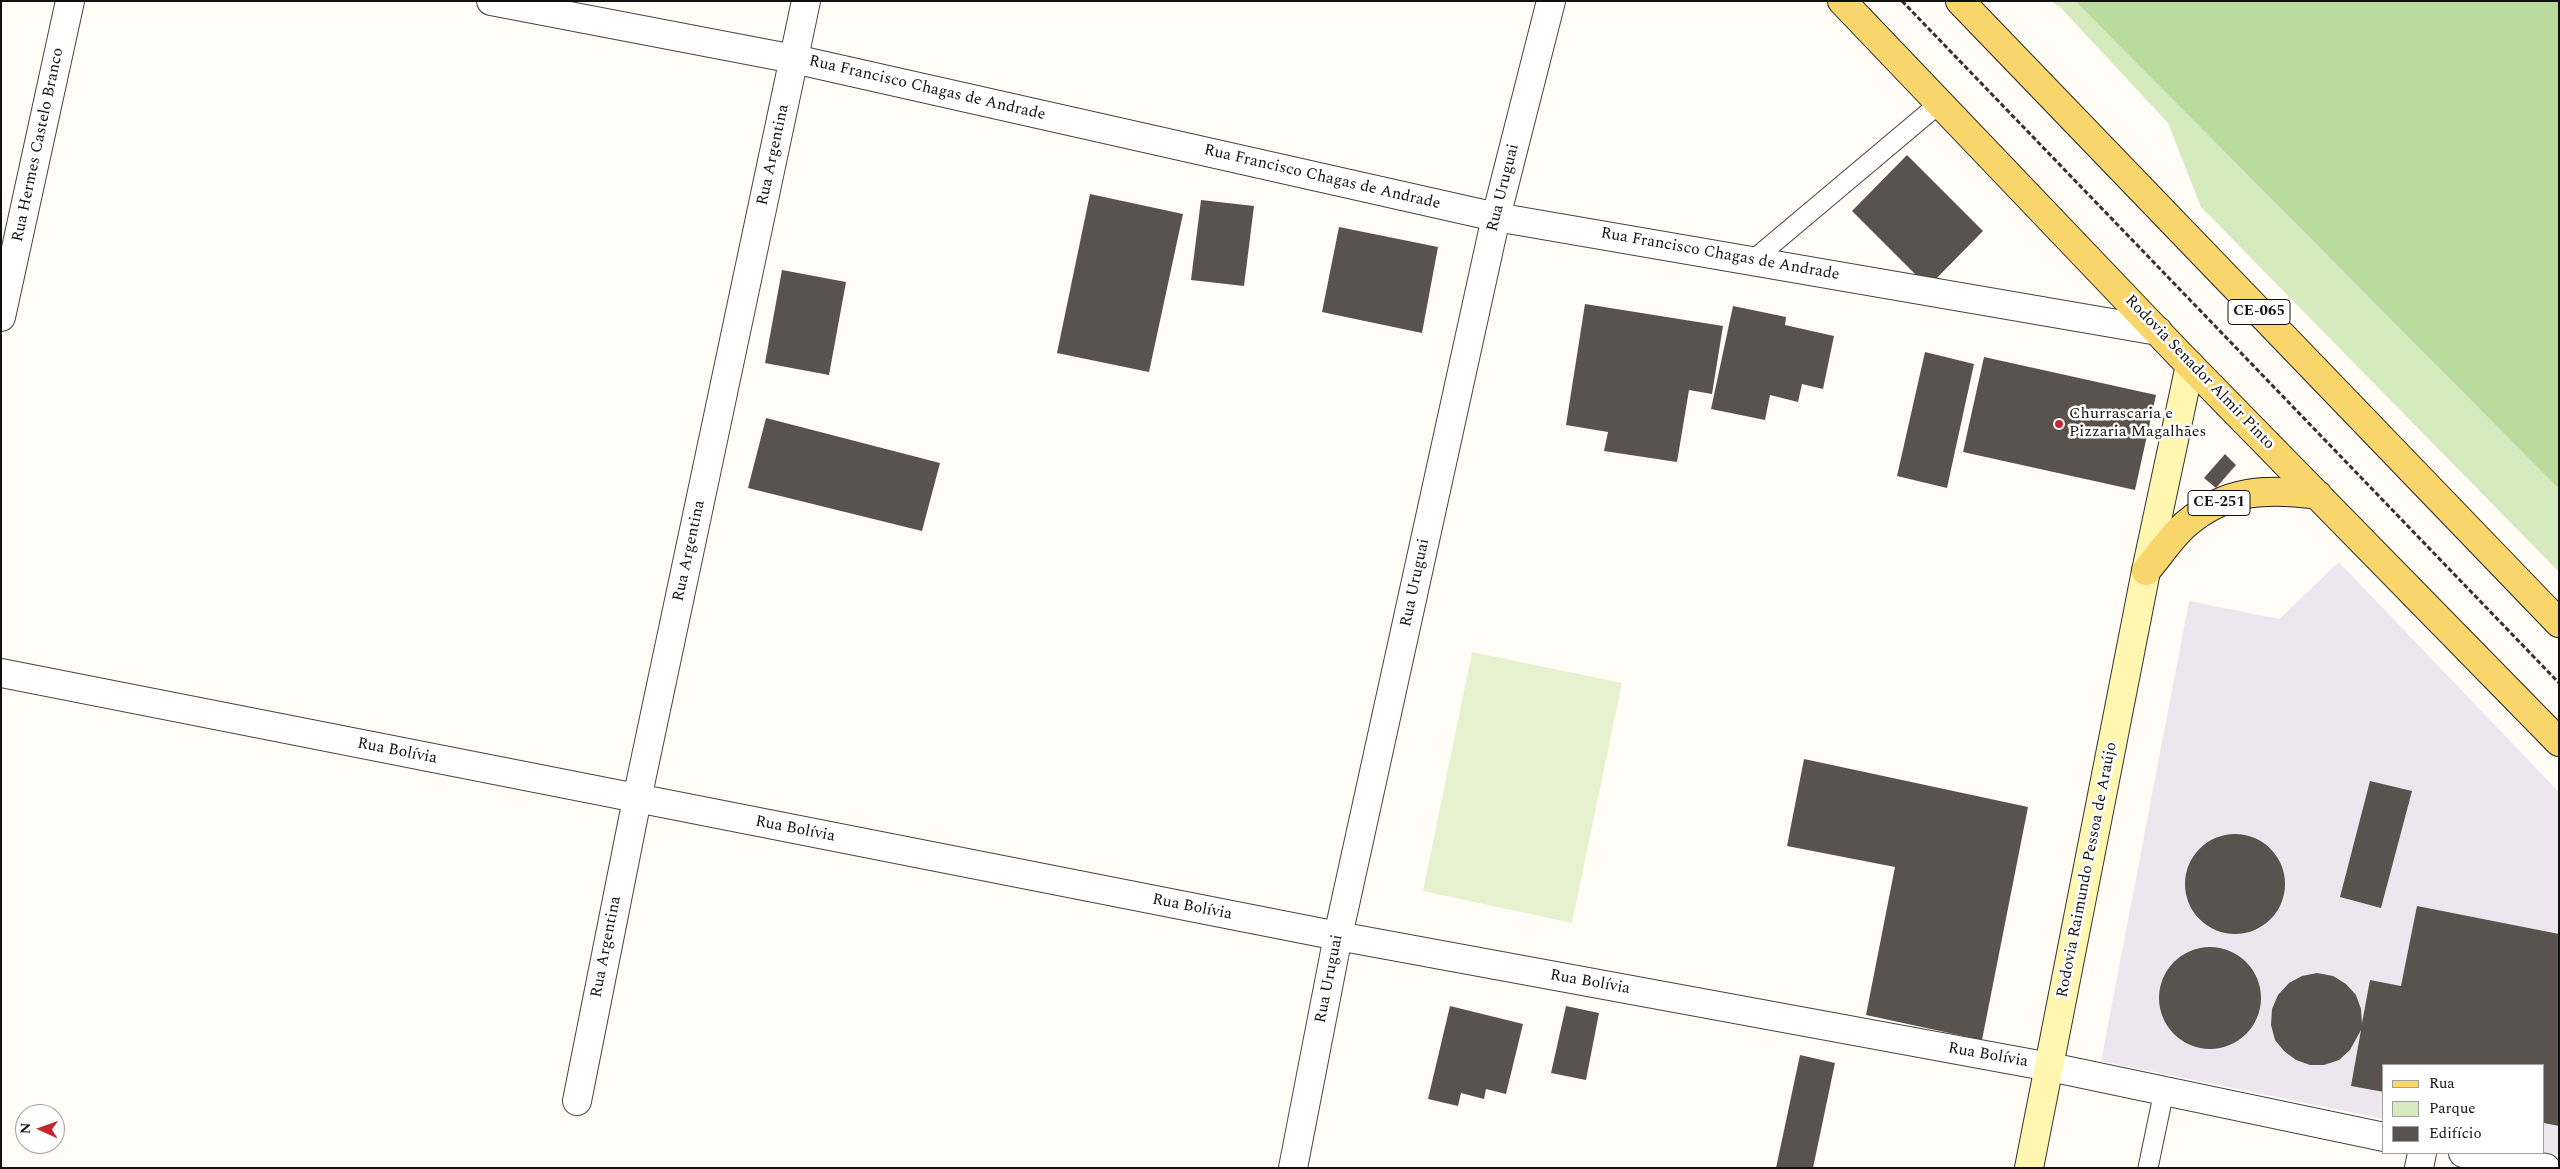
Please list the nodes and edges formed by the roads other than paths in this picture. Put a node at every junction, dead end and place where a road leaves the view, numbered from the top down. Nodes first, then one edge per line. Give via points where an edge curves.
1 (70, 1) edge
2 (491, 1) edge
3 (806, 1) edge
4 (1551, 1) edge
5 (1842, 1) edge
6 (1960, 1) edge
7 (794, 59) junction
8 (1940, 103) junction
9 (1496, 217) junction
10 (1752, 261) junction
11 (1, 317) edge
12 (2158, 331) junction
13 (2190, 365) junction
14 (2318, 495) junction
15 (2146, 571) junction
16 (2559, 623) edge
17 (1, 673) edge
18 (2559, 742) edge
19 (637, 799) junction
20 (1338, 936) junction
21 (2050, 1067) junction
22 (2164, 1091) junction
23 (577, 1101) dead end
24 (2382, 1137) edge
25 (2422, 1154) edge
26 (2469, 1154) edge
27 (1293, 1168) edge
28 (2029, 1168) edge
29 (2148, 1168) edge
30 (2419, 1168) edge
31 (2546, 1168) edge

1 - 11 street, Rua Hermes Castelo Branco
2 - 7 street, Rua Francisco Chagas de Andrade
3 - 7 street, Rua Argentina
4 - 9 street, Rua Uruguai
5 - 8 main road, Rodovia Senador Almir Pinto
6 - 16 main road, CE-065
7 - 9 street, Rua Francisco Chagas de Andrade
7 - 19 street, Rua Argentina
8 - 10 lane
8 - 12 main road, Rodovia Senador Almir Pinto
9 - 10 street, Rua Francisco Chagas de Andrade
9 - 20 street, Rua Uruguai
10 - 12 street, Rua Francisco Chagas de Andrade
12 - 13 main road, Rodovia Senador Almir Pinto
13 - 14 main road, Rodovia Senador Almir Pinto
13 - 15 main road, Rodovia Raimundo Pessoa de Araújo / CE-251
14 - 15 main road, Rodovia Raimundo Pessoa de Araújo / CE-251 via 2270,490 2228,499 2203,511 2185,525
14 - 18 main road, Rodovia Senador Almir Pinto
15 - 21 main road, Rodovia Raimundo Pessoa de Araújo / CE-251
17 - 19 street, Rua Bolívia
19 - 20 street, Rua Bolívia
19 - 23 street, Rua Argentina
20 - 21 street, Rua Bolívia
20 - 27 street, Rua Uruguai
21 - 22 street, Rua Bolívia
21 - 28 main road, Rodovia Raimundo Pessoa de Araújo / CE-251
22 - 24 street, Rua Bolívia
22 - 29 lane
25 - 30 street
26 - 31 street

